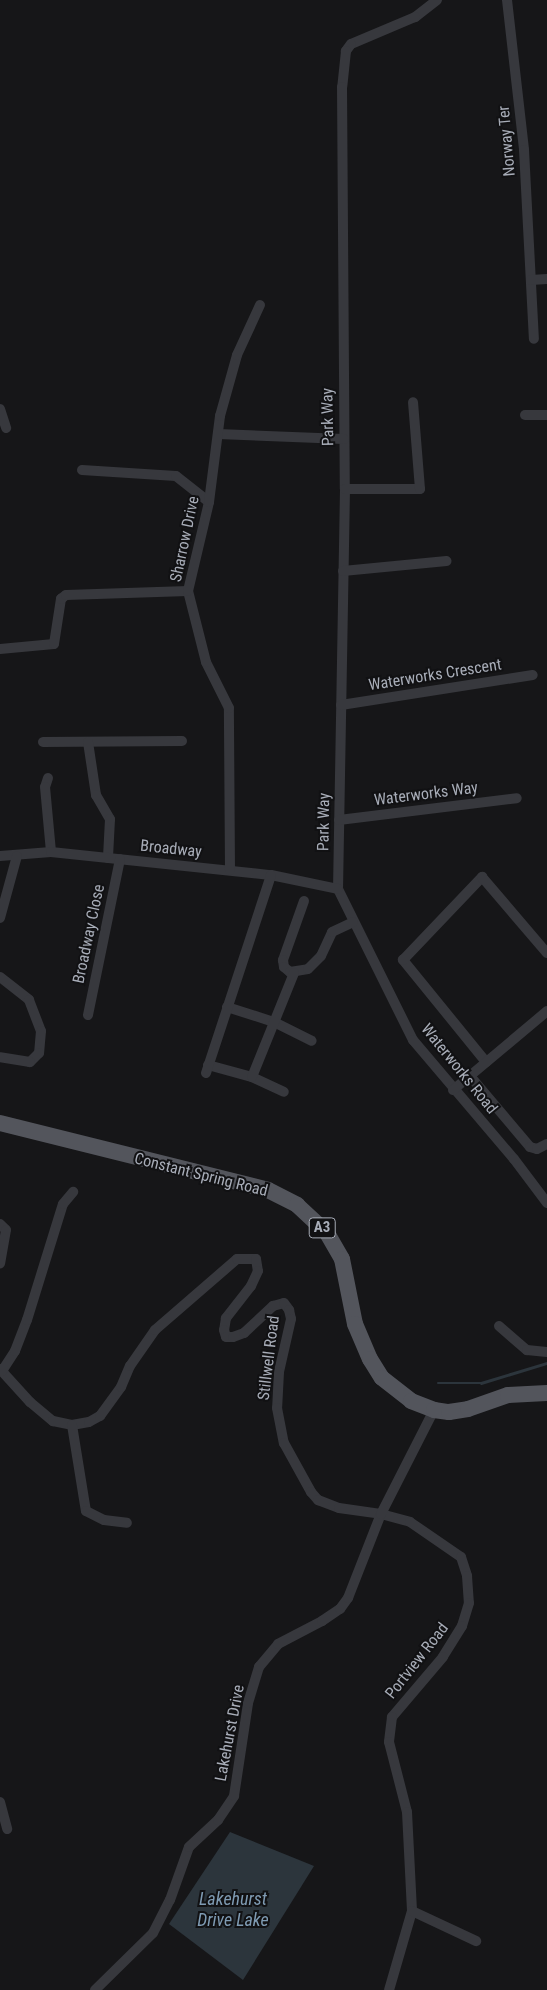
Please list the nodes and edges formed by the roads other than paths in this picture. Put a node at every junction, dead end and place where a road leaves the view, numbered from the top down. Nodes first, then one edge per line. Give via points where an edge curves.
1 (437, 0) edge
2 (507, 0) edge
3 (547, 279) edge
4 (531, 280) junction
5 (260, 305) dead end
6 (534, 339) dead end
7 (413, 402) dead end
8 (0, 409) edge
9 (525, 415) dead end
10 (547, 415) edge
11 (6, 428) dead end
12 (218, 434) junction
13 (344, 440) junction
14 (82, 470) dead end
15 (345, 489) junction
16 (209, 502) junction
17 (447, 561) dead end
18 (343, 571) junction
19 (188, 591) junction
20 (0, 649) edge
21 (532, 675) dead end
22 (341, 705) junction
23 (43, 742) dead end
24 (88, 742) junction
25 (182, 742) dead end
26 (48, 778) dead end
27 (518, 798) dead end
28 (339, 820) junction
29 (52, 852) junction
30 (0, 856) edge
31 (17, 856) junction
32 (108, 858) junction
33 (120, 859) junction
34 (230, 870) junction
35 (271, 875) junction
36 (338, 889) junction
37 (304, 901) dead end
38 (0, 918) edge
39 (353, 922) junction
40 (547, 953) edge
41 (294, 973) junction
42 (0, 977) edge
43 (228, 1007) junction
44 (547, 1011) edge
45 (88, 1016) dead end
46 (274, 1022) junction
47 (312, 1041) dead end
48 (0, 1057) edge
49 (486, 1062) junction
50 (470, 1076) junction
51 (252, 1077) junction
52 (453, 1090) junction
53 (284, 1092) dead end
54 (0, 1123) edge
55 (547, 1144) edge
56 (73, 1192) dead end
57 (547, 1203) edge
58 (0, 1224) edge
59 (1, 1258) edge
60 (499, 1326) dead end
61 (547, 1352) edge
62 (1, 1370) edge
63 (547, 1393) edge
64 (434, 1410) junction
65 (72, 1425) junction
66 (381, 1514) junction
67 (127, 1523) dead end
68 (0, 1802) edge
69 (7, 1829) dead end
70 (412, 1911) junction
71 (476, 1941) dead end
72 (95, 1990) edge
73 (389, 1990) edge

1 - 13 street, Park Way via 416,17 351,44 346,51 340,182
2 - 4 street, Norway Ter via 524,150
3 - 4 street
4 - 6 street, Norway Ter
5 - 12 street, Sharrow Drive via 237,355
7 - 15 street via 420,489
8 - 11 street
9 - 10 street
12 - 13 street
12 - 16 street, Sharrow Drive
13 - 15 street, Park Way
14 - 16 street via 176,476
15 - 18 street, Park Way
16 - 19 street, Sharrow Drive
17 - 18 street
18 - 22 street, Park Way
19 - 20 street via 66,595 61,600 54,644
19 - 34 street, Sharrow Drive via 206,662 228,708
21 - 22 street, Waterworks Crescent
22 - 28 street, Park Way
23 - 24 street
24 - 25 street
24 - 32 street via 96,795 110,819
26 - 29 street via 45,787
27 - 28 street, Waterworks Way
28 - 36 street, Park Way
29 - 31 street, Broadway
29 - 32 street, Broadway
30 - 31 street, Broadway
31 - 38 street
32 - 33 street, Broadway
33 - 34 street, Broadway
33 - 45 street, Broadway Close
34 - 35 street, Broadway
35 - 36 street, Broadway
35 - 43 street
36 - 39 street, Waterworks Road
37 - 41 street via 283,960 284,967
39 - 41 street via 332,932 316,964
39 - 52 street, Waterworks Road via 413,1040
40 - 49 street via 482,877 403,960
41 - 46 street
42 - 48 street via 29,1000 41,1031 39,1054 30,1062
43 - 46 street
43 - 51 street via 207,1069
44 - 49 street
46 - 47 street
46 - 51 street
49 - 50 street
50 - 52 street
50 - 55 street via 530,1147 537,1149
51 - 53 street
52 - 57 street, Waterworks Road via 514,1159
54 - 64 main road, Constant Spring Road / A3 via 268,1190 297,1205 327,1233 342,1259 355,1324 382,1378 411,1401
56 - 62 street via 63,1204 15,1350
58 - 59 street via 6,1230
60 - 61 street via 526,1350
62 - 65 street via 30,1402 53,1421
63 - 64 main road, Constant Spring Road / A3 via 508,1395 468,1410
64 - 66 street
65 - 66 street, Stillwell Road via 100,1416 154,1330 237,1259 256,1259 258,1271 251,1286 226,1318 226,1337 244,1333 273,1306 284,1303 291,1320 279,1372 277,1408 284,1443 318,1500 338,1508
65 - 67 street via 86,1511 104,1520
66 - 70 street, Portview Road via 410,1522 461,1557 467,1576 469,1603 462,1626 443,1657 392,1717 389,1742 407,1812
66 - 72 street, Lakehurst Drive via 348,1598 340,1609 278,1644 259,1667 248,1703 234,1796 218,1820 189,1847 170,1900 153,1932
68 - 69 street
70 - 71 street
70 - 73 street, Portview Road

